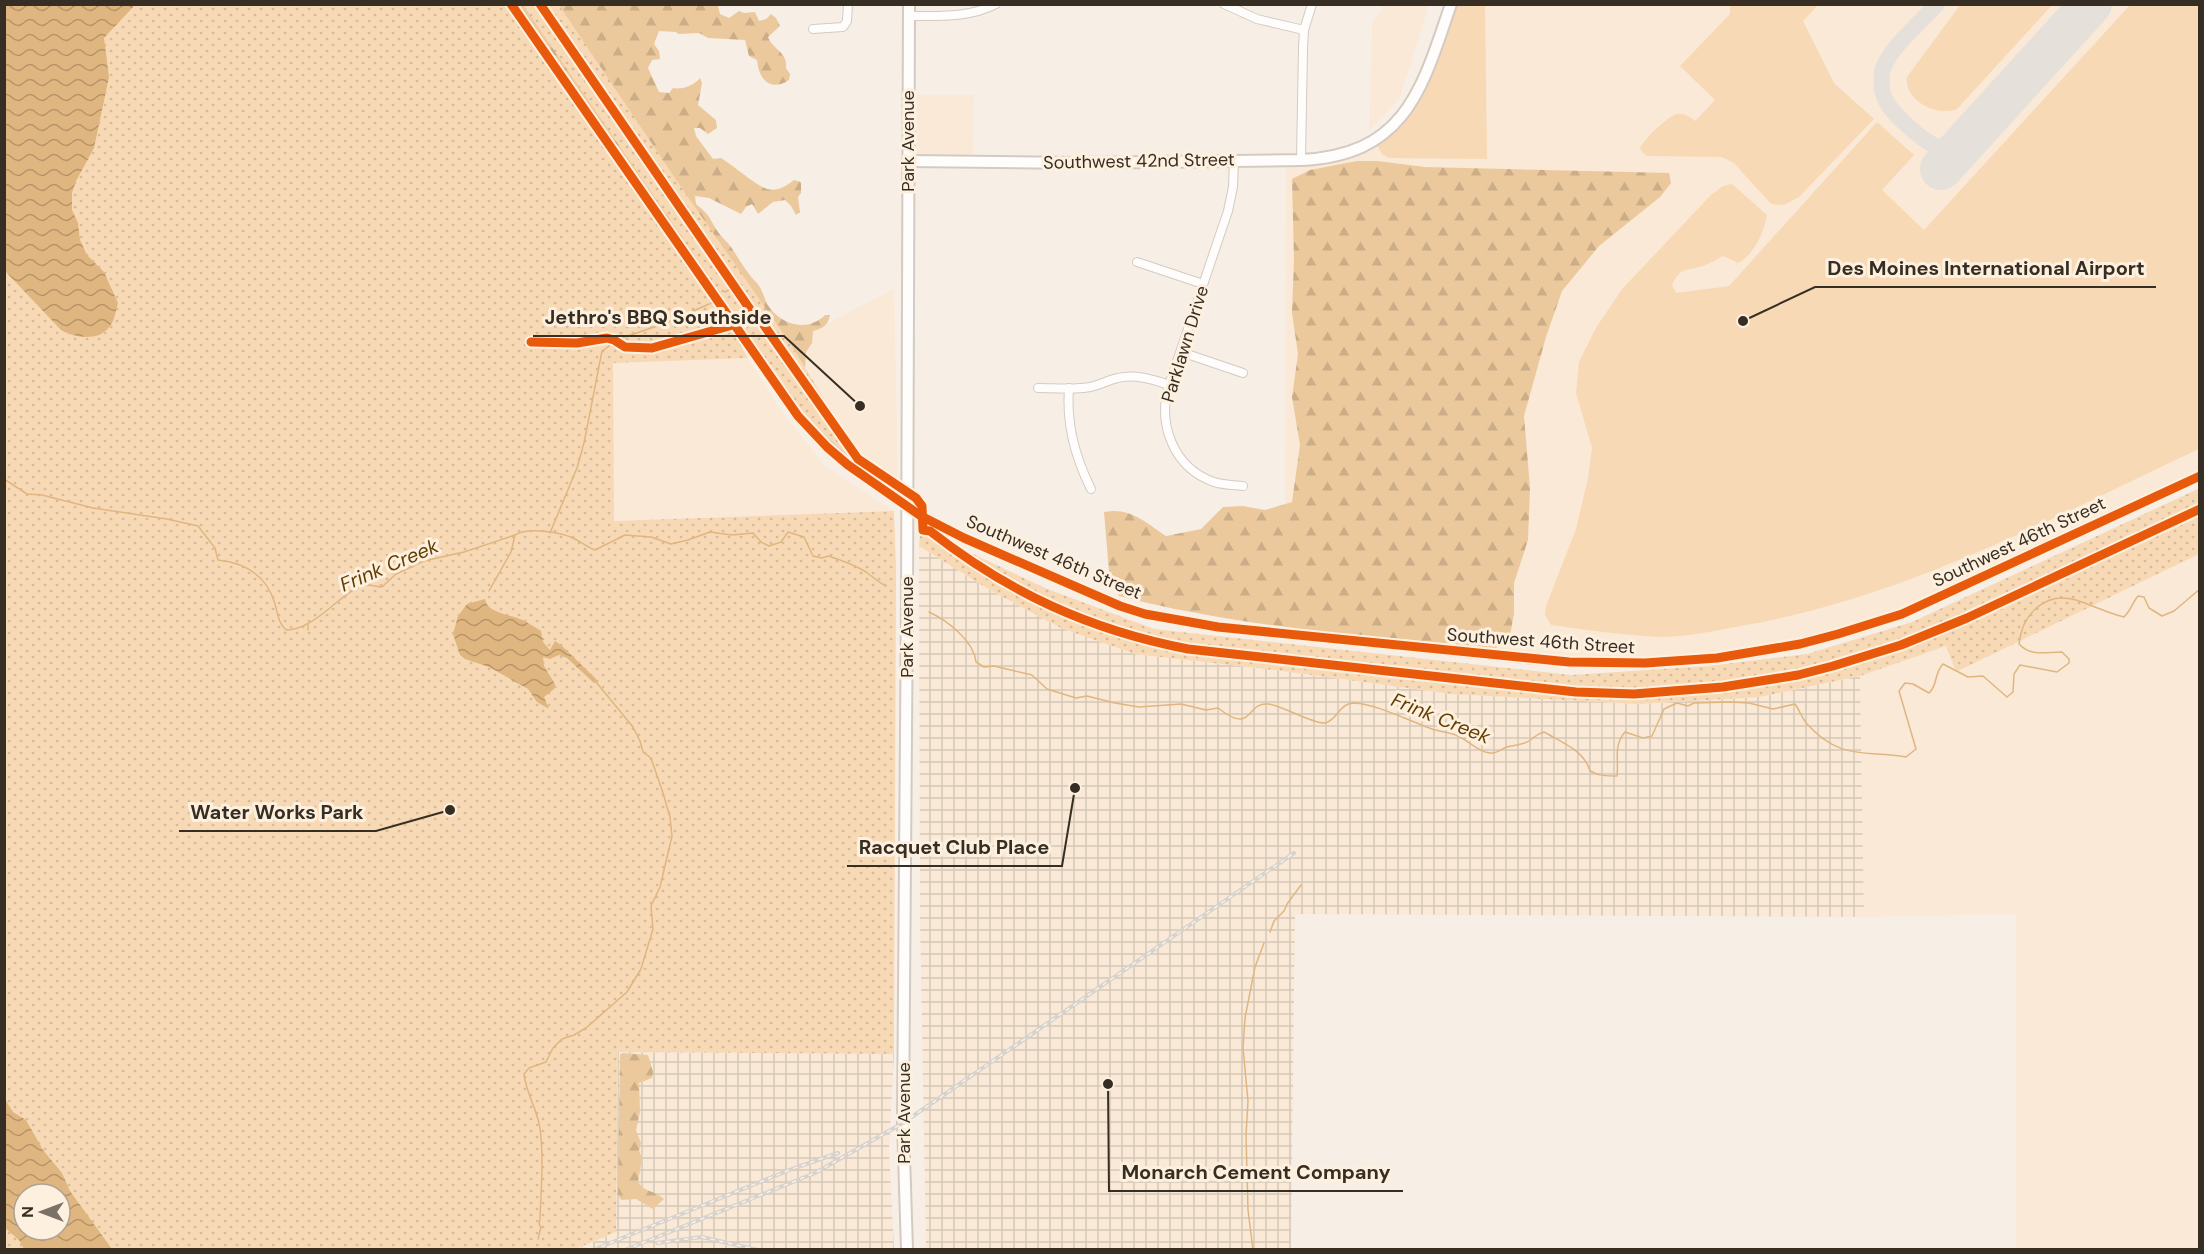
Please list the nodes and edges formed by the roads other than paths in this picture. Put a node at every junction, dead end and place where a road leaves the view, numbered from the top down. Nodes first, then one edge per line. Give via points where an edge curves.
1 (511, 4) edge
2 (848, 4) edge
3 (996, 4) edge
4 (1224, 4) edge
5 (1312, 4) edge
6 (1451, 4) edge
7 (909, 10) edge
8 (813, 29) dead end
9 (1304, 30) junction
10 (1234, 160) junction
11 (1301, 160) junction
12 (908, 161) junction
13 (1137, 262) dead end
14 (1203, 284) junction
15 (1181, 352) junction
16 (1243, 373) dead end
17 (1168, 385) junction
18 (1038, 388) dead end
19 (1069, 388) junction
20 (2199, 476) edge
21 (1243, 486) dead end
22 (1091, 489) dead end
23 (907, 506) junction
24 (907, 1250) edge

1 - 23 street via 798,417 848,465
2 - 8 street via 843,27
3 - 7 street via 977,13 959,15
4 - 9 street via 1257,19
5 - 9 street
6 - 11 main road, Southwest 42nd Street via 1416,98 1392,126 1367,144 1338,156
7 - 12 main road, Park Avenue
9 - 11 street
10 - 11 main road, Southwest 42nd Street
10 - 12 main road, Southwest 42nd Street
10 - 14 street, Parklawn Drive via 1231,199
12 - 23 main road, Park Avenue
13 - 14 street
14 - 15 street, Parklawn Drive
15 - 16 street
15 - 17 street, Parklawn Drive
17 - 19 street via 1133,376 1093,387
17 - 21 street, Parklawn Drive via 1165,425 1179,458 1201,477
18 - 19 street
19 - 22 street via 1072,439
20 - 23 street, Southwest 46th Street via 1902,614 1838,634 1754,653 1608,664 1533,660 1218,627 1156,616 1069,585 955,533
23 - 24 main road, Park Avenue via 903,1123

